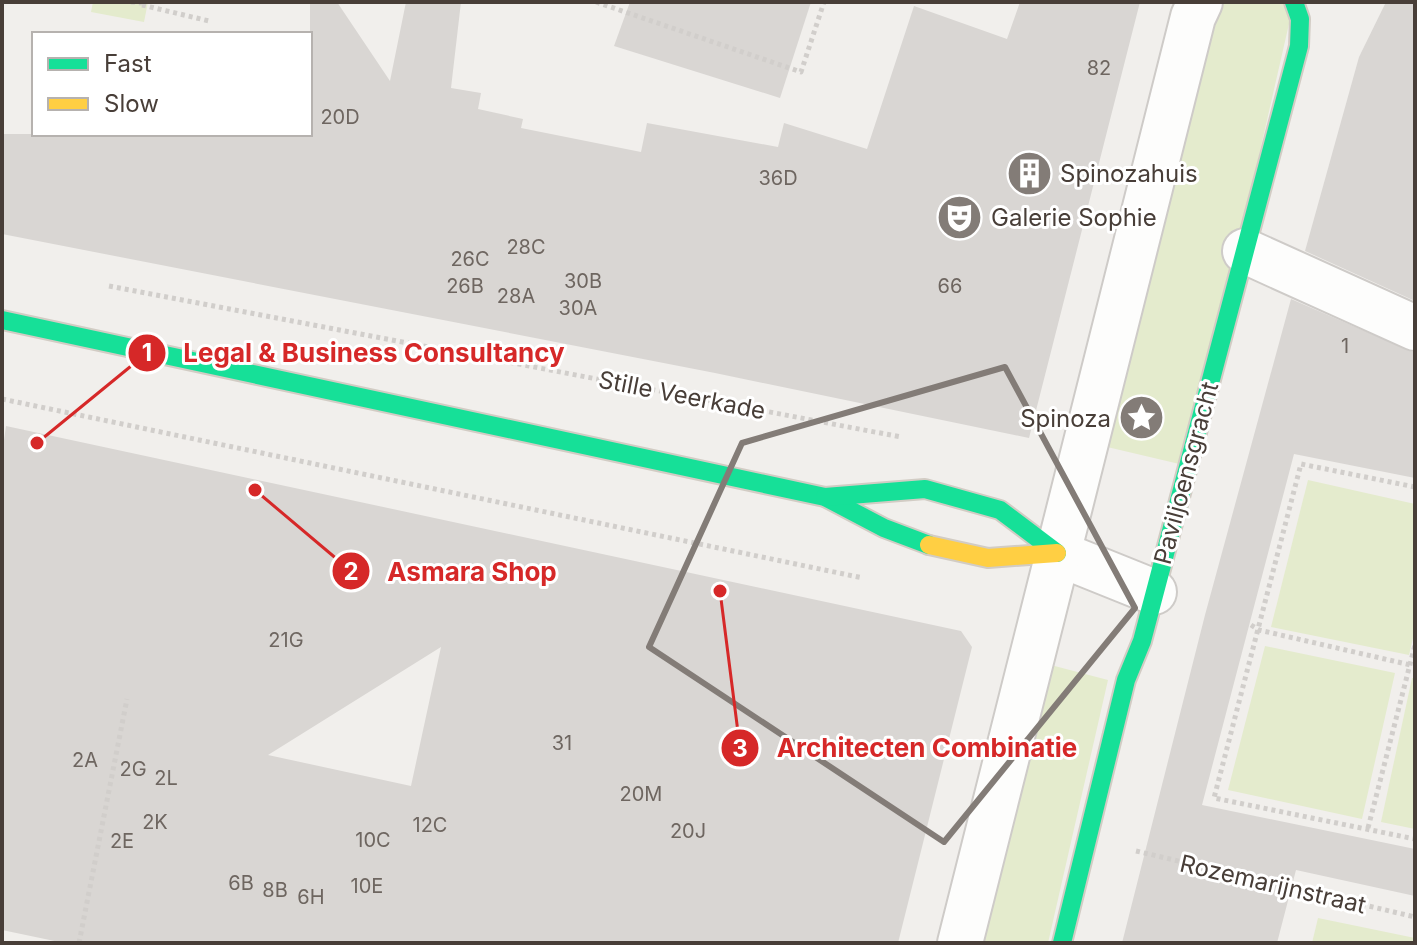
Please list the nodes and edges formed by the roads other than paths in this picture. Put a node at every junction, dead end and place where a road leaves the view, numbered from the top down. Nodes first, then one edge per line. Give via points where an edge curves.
1 (1200, 2) edge
2 (1294, 2) edge
3 (1245, 251) junction
4 (2, 320) edge
5 (1415, 328) edge
6 (825, 497) junction
7 (1057, 553) junction
8 (1154, 592) junction
9 (960, 943) edge
10 (1062, 943) edge

1 - 7 street
2 - 3 street, Paviljoensgracht via 1300,19 1299,46
3 - 5 street
3 - 8 street, Paviljoensgracht
4 - 6 street
6 - 7 street via 907,541 991,558
6 - 7 street via 925,489 1000,510
7 - 8 street
7 - 9 street
8 - 10 street, Paviljoensgracht via 1126,680

